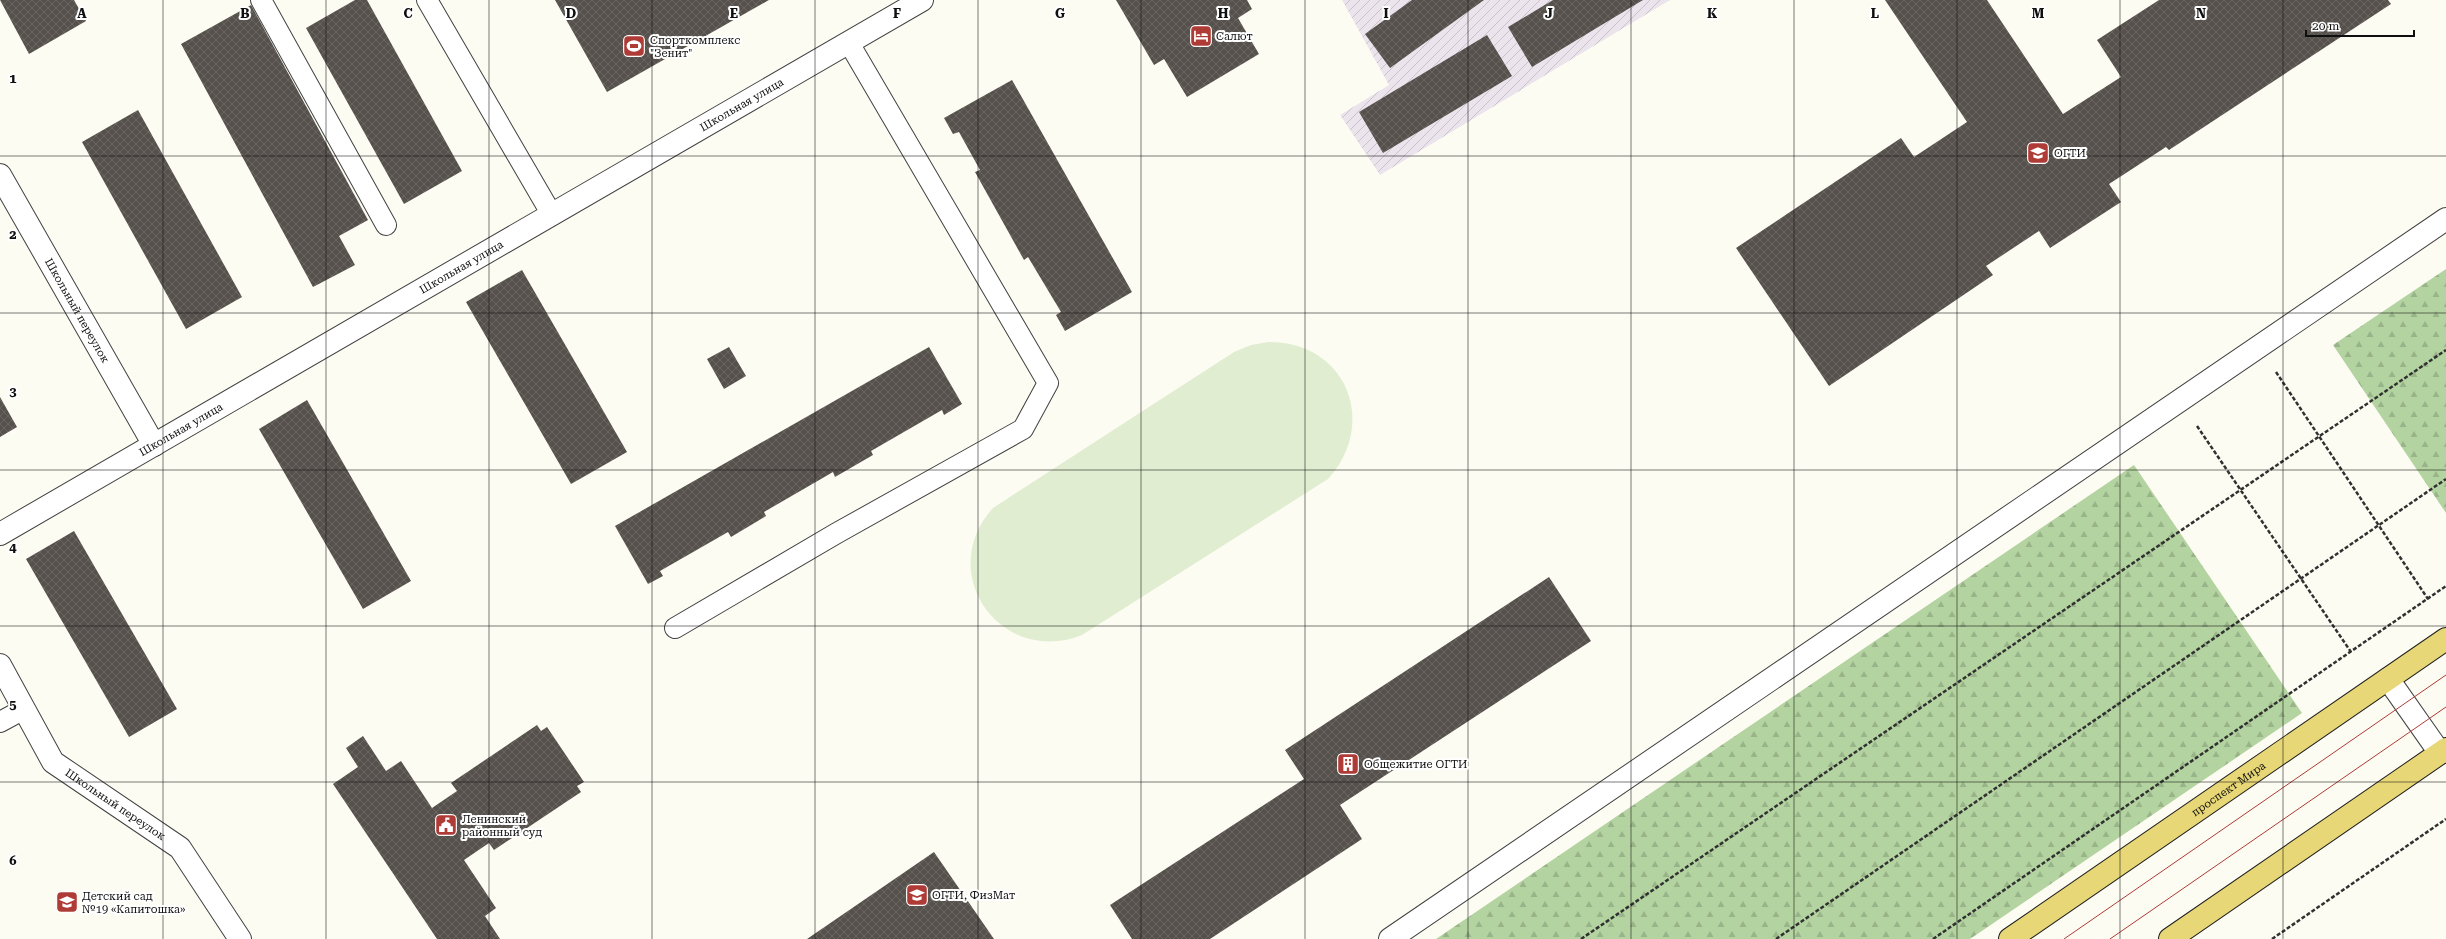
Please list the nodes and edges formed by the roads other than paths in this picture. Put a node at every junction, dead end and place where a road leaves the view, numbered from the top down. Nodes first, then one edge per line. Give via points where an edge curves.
1 (427, 0) edge
2 (922, 0) edge
3 (264, 1) edge
4 (848, 43) junction
5 (0, 175) edge
6 (552, 215) junction
7 (2446, 219) edge
8 (386, 225) dead end
9 (154, 445) junction
10 (0, 534) edge
11 (674, 628) dead end
12 (2446, 639) edge
13 (0, 665) edge
14 (2388, 679) junction
15 (24, 709) junction
16 (0, 722) edge
17 (2444, 754) edge
18 (240, 939) edge
19 (1390, 939) edge
20 (2010, 939) edge
21 (2170, 939) edge

1 - 6 lane
2 - 4 street, Школьная улица
3 - 8 lane
4 - 6 street, Школьная улица
4 - 11 lane via 1048,383 1023,429 836,533
5 - 9 street, Школьный переулок
6 - 9 street, Школьная улица
7 - 19 street
9 - 10 street, Школьная улица
12 - 14 main road, проспект Мира
13 - 15 street, Школьный переулок
14 - 17 street
14 - 20 main road, проспект Мира
15 - 16 lane
15 - 18 street, Школьный переулок via 53,762 180,848
17 - 21 main road

